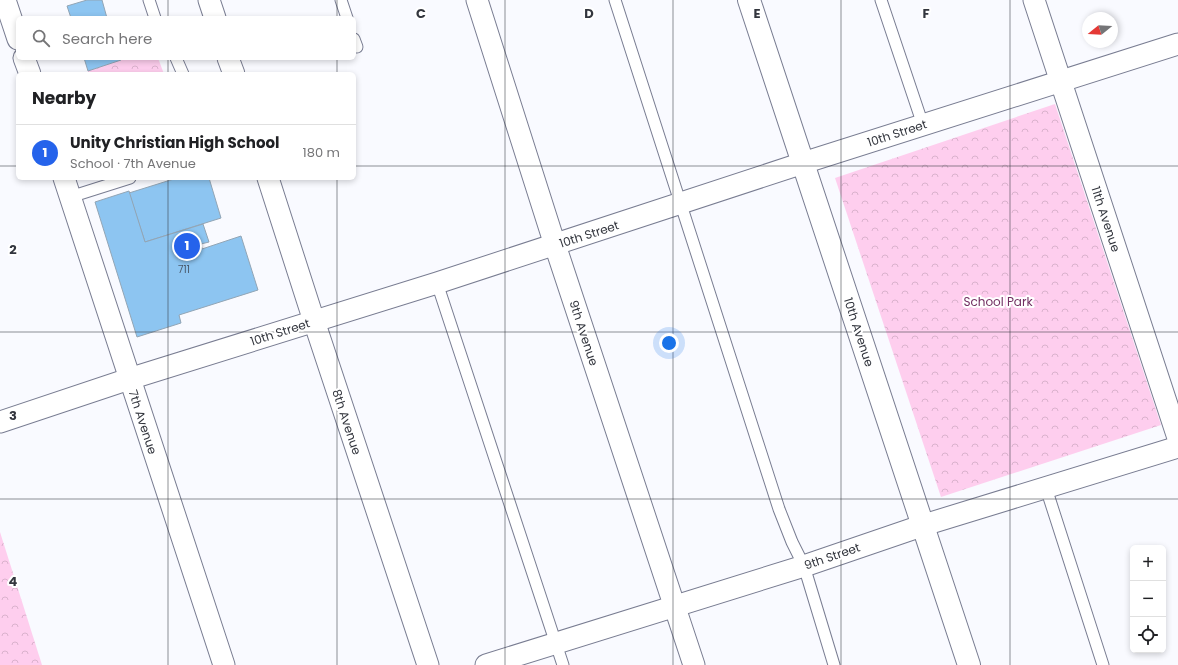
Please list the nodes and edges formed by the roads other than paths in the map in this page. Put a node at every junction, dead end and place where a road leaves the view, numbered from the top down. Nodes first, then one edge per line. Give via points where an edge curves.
1 (5, 0) edge
2 (149, 0) edge
3 (209, 0) edge
4 (341, 0) edge
5 (477, 0) edge
6 (615, 0) edge
7 (749, 0) edge
8 (881, 0) edge
9 (1034, 0) edge
10 (154, 16) edge
11 (214, 16) edge
12 (346, 16) edge
13 (16, 33) edge
14 (1178, 44) edge
15 (25, 60) edge
16 (177, 60) edge
17 (229, 60) edge
18 (29, 72) edge
19 (182, 72) edge
20 (233, 72) edge
21 (1060, 81) junction
22 (923, 125) junction
23 (803, 163) junction
24 (116, 180) edge
25 (269, 180) edge
26 (67, 187) edge
27 (681, 204) junction
28 (556, 245) junction
29 (437, 283) junction
30 (314, 321) junction
31 (129, 379) junction
32 (0, 422) edge
33 (1178, 438) edge
34 (1178, 447) edge
35 (1046, 488) junction
36 (924, 525) junction
37 (804, 566) junction
38 (675, 607) junction
39 (556, 644) junction
40 (224, 665) edge
41 (428, 665) edge
42 (486, 665) edge
43 (563, 665) edge
44 (694, 665) edge
45 (834, 665) edge
46 (969, 665) edge
47 (1104, 665) edge

1 - 13 street
2 - 10 lane
3 - 11 street
4 - 12 lane
5 - 28 street, 9th Avenue
6 - 27 lane
7 - 23 street, 10th Avenue
8 - 22 lane
9 - 21 street, 11th Avenue
14 - 21 street, 10th Street
15 - 18 street
16 - 19 lane
17 - 20 street
21 - 22 street, 10th Street
21 - 33 street, 11th Avenue
22 - 23 street, 10th Street
23 - 27 street, 10th Street
23 - 36 street, 10th Avenue
24 - 26 lane
25 - 30 street, 8th Avenue
26 - 31 street, 7th Avenue
27 - 28 street, 10th Street
27 - 37 lane via 779,509
28 - 29 street, 10th Street
28 - 38 street, 9th Avenue
29 - 30 street, 10th Street
29 - 39 lane
30 - 31 street, 10th Street
30 - 41 street, 8th Avenue
31 - 32 street, 10th Street
31 - 40 street, 7th Avenue
34 - 35 street, 9th Street
35 - 36 street, 9th Street
35 - 47 lane
36 - 37 street, 9th Street
36 - 46 street, 10th Avenue
37 - 38 street, 9th Street
37 - 45 lane
38 - 39 street, 9th Street
38 - 44 street, 9th Avenue
39 - 42 street, 9th Street
39 - 43 lane

